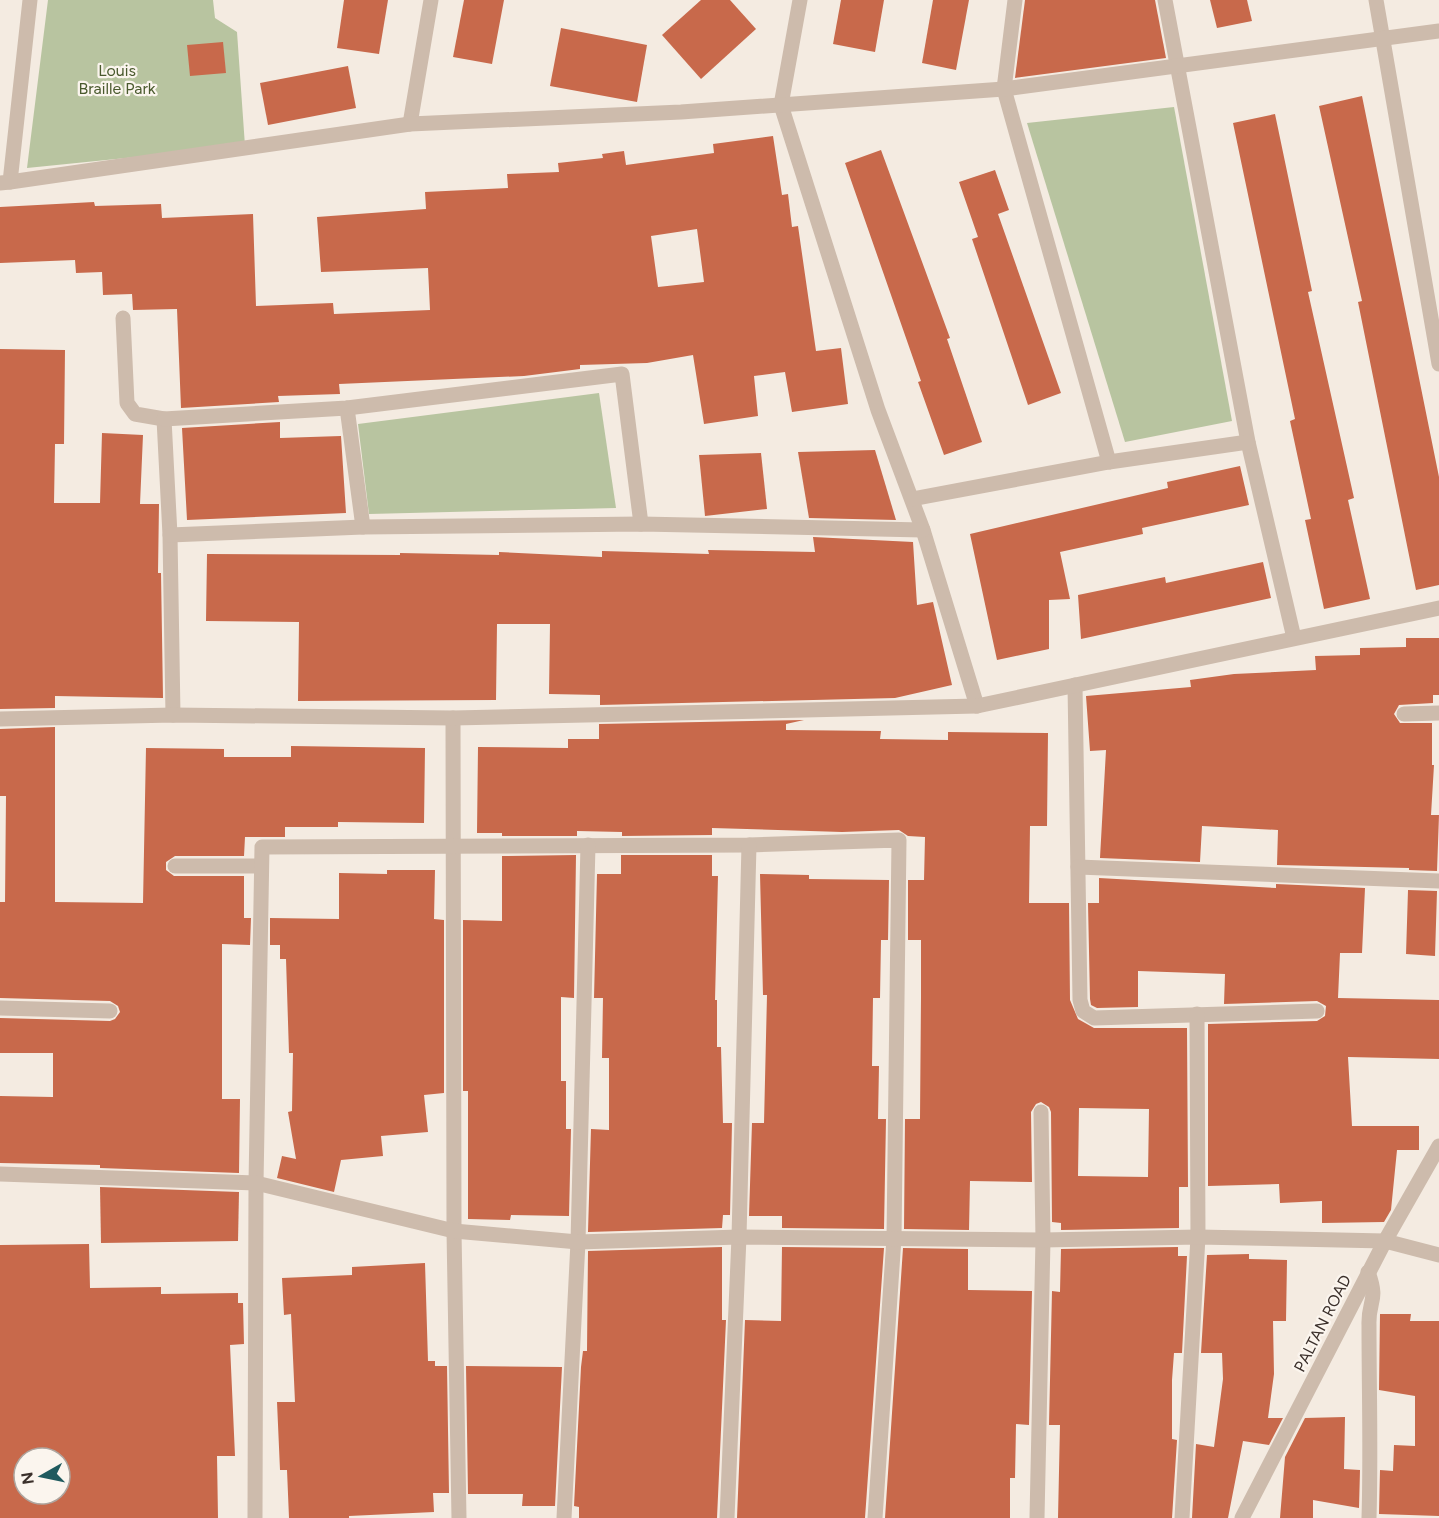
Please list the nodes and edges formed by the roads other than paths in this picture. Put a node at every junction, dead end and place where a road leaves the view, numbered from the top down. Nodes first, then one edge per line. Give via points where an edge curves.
1 (30, 0) edge
2 (431, 0) edge
3 (800, 0) edge
4 (1015, 0) edge
5 (1165, 0) edge
6 (1376, 0) edge
7 (1439, 31) edge
8 (1383, 39) junction
9 (1178, 67) junction
10 (1004, 88) junction
11 (781, 105) junction
12 (410, 124) junction
13 (5, 182) edge
14 (123, 318) dead end
15 (1439, 364) edge
16 (347, 408) junction
17 (164, 419) junction
18 (1248, 442) junction
19 (1109, 462) junction
20 (912, 499) junction
21 (641, 524) junction
22 (363, 527) junction
23 (923, 530) junction
24 (170, 535) junction
25 (1439, 608) edge
26 (1294, 638) junction
27 (1075, 685) junction
28 (977, 706) junction
29 (1439, 713) edge
30 (1404, 714) dead end
31 (173, 715) junction
32 (0, 718) edge
33 (453, 718) junction
34 (452, 844) junction
35 (588, 845) junction
36 (749, 845) junction
37 (175, 866) dead end
38 (261, 866) junction
39 (1078, 867) junction
40 (1439, 881) edge
41 (0, 1008) edge
42 (110, 1011) dead end
43 (1317, 1011) dead end
44 (1197, 1014) junction
45 (1041, 1112) dead end
46 (1439, 1146) edge
47 (0, 1174) edge
48 (256, 1183) junction
49 (454, 1231) junction
50 (739, 1237) junction
51 (1198, 1237) junction
52 (894, 1238) junction
53 (1043, 1240) junction
54 (1385, 1241) junction
55 (578, 1242) junction
56 (1439, 1255) edge
57 (1368, 1272) junction
58 (255, 1518) edge
59 (459, 1518) edge
60 (564, 1518) edge
61 (727, 1518) edge
62 (874, 1518) edge
63 (1037, 1518) edge
64 (1182, 1518) edge
65 (1242, 1518) edge
66 (1369, 1518) edge

1 - 13 street
2 - 12 street
3 - 11 street
4 - 10 street
5 - 9 street
6 - 8 street
7 - 8 street
8 - 9 street
8 - 15 street
9 - 10 street
9 - 18 street
10 - 11 street
10 - 19 street
11 - 12 street
11 - 20 street via 878,410
12 - 13 street
14 - 17 street via 127,403 135,414
16 - 17 street
16 - 21 street via 622,374
16 - 22 street
17 - 24 street
18 - 19 street
18 - 26 street
19 - 20 street
20 - 23 street
21 - 22 street
21 - 23 street
22 - 24 street
23 - 28 street
24 - 31 street
25 - 26 street
26 - 27 street
27 - 28 street
27 - 39 street
28 - 33 street
29 - 30 street
31 - 32 street
31 - 33 street
33 - 34 street
34 - 35 street
34 - 38 street via 262,847
34 - 49 street
35 - 36 street
35 - 55 street
36 - 50 street
36 - 52 street via 899,840
37 - 38 street
38 - 48 street
39 - 40 street
39 - 44 street via 1083,1011 1094,1018
41 - 42 street
43 - 44 street
44 - 51 street
45 - 53 street
46 - 54 street, PALTAN ROAD
47 - 48 street
48 - 49 street
48 - 58 street
49 - 55 street
49 - 59 street
50 - 52 street
50 - 55 street
50 - 61 street
51 - 53 street
51 - 54 street
51 - 64 street
52 - 53 street
52 - 62 street
53 - 63 street
54 - 56 street
54 - 57 street, PALTAN ROAD
55 - 60 street
57 - 65 street, PALTAN ROAD
57 - 66 street via 1376,1291 1368,1322

